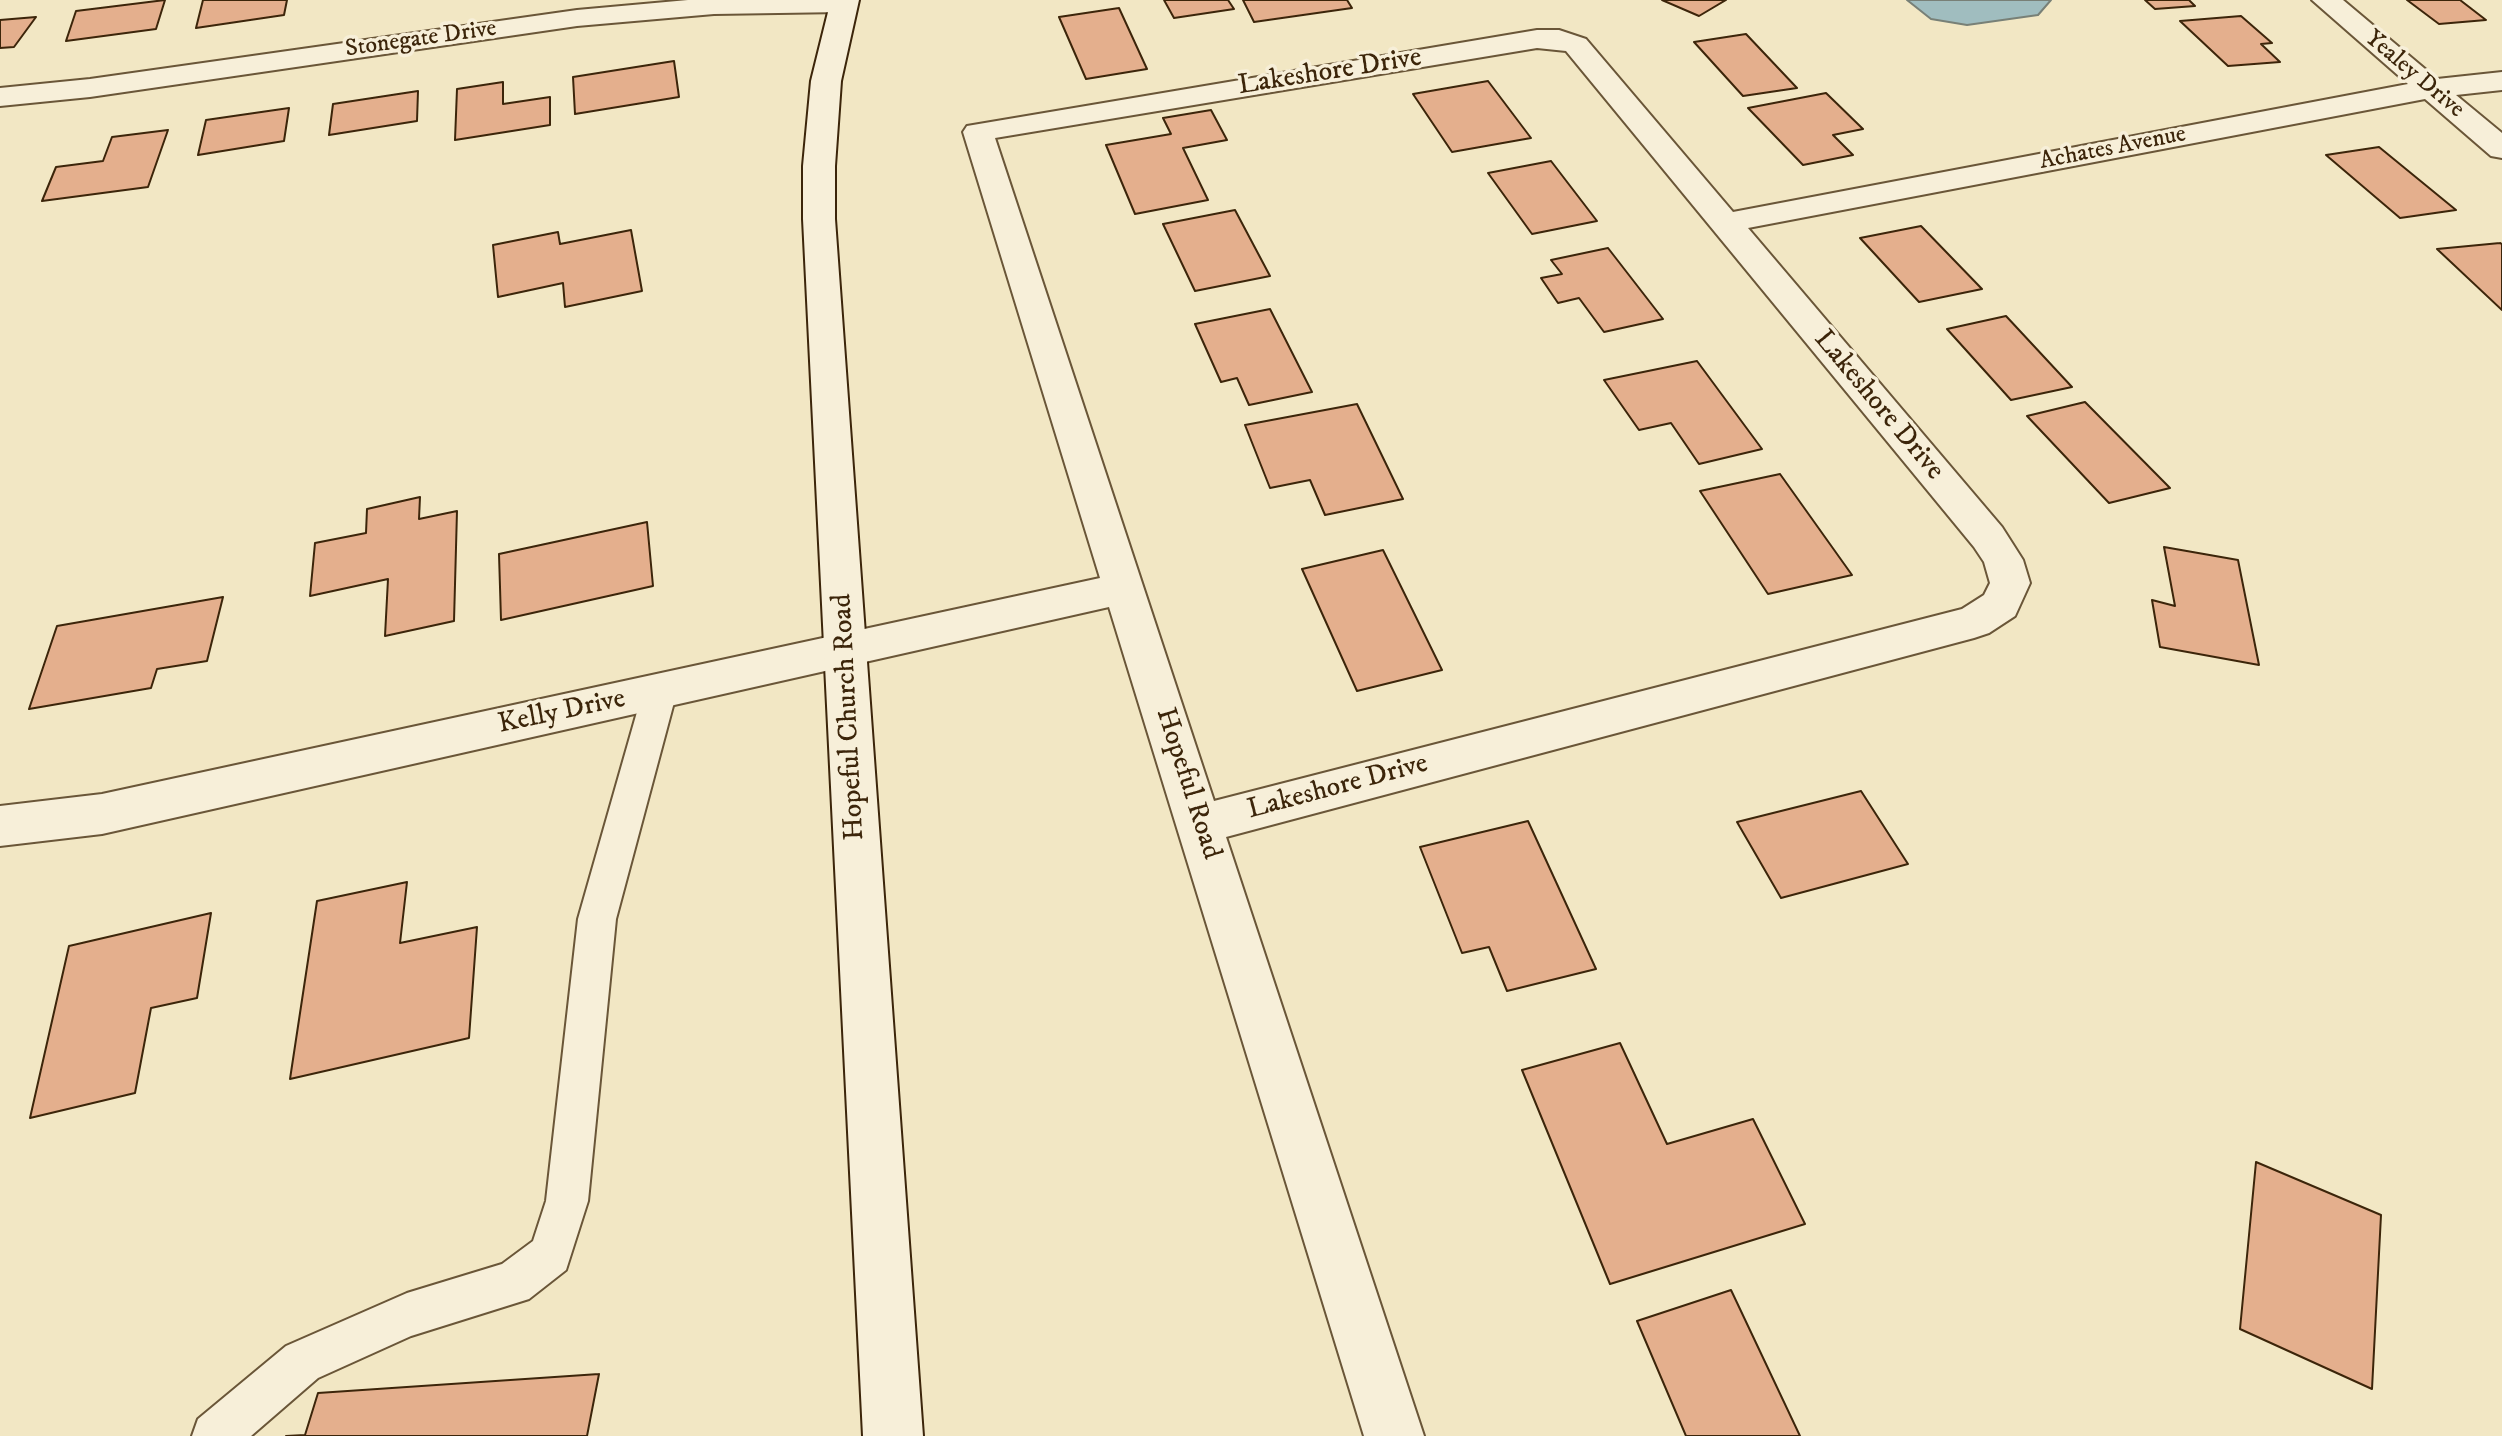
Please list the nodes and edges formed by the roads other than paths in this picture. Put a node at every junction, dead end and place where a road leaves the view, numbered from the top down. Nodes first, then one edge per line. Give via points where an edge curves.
1 (2326, 0) edge
2 (844, 2) edge
3 (576, 9) edge
4 (2502, 81) edge
5 (2429, 89) junction
6 (0, 97) edge
7 (978, 132) joint
8 (2502, 149) edge
9 (1725, 223) junction
10 (1122, 589) junction
11 (846, 650) junction
12 (660, 691) junction
13 (1201, 824) junction
14 (0, 826) edge
15 (215, 1436) edge
16 (893, 1436) edge
17 (1394, 1436) edge

1 - 5 street, Yealey Drive
2 - 3 street, Stonegate Drive
2 - 11 street, Hopeful Church Road via 826,81 819,219
3 - 6 street, Stonegate Drive via 90,88
4 - 5 street, Achates Avenue
5 - 8 street, Yealey Drive
5 - 9 street, Achates Avenue
7 - 9 street, Lakeshore Drive via 1559,39 1576,45
7 - 10 street, Hopeful Road
9 - 13 street, Lakeshore Drive via 1988,537 2010,583 2000,605 1974,622
10 - 11 street, Kelly Drive
10 - 13 street, Hopeful Road
11 - 12 street, Kelly Drive
11 - 16 street, Hopeful Church Road
12 - 14 street, Kelly Drive via 102,814
12 - 15 lane via 597,919 567,1201 551,1255 513,1283 407,1315 302,1362
13 - 17 street, Hopeful Road

